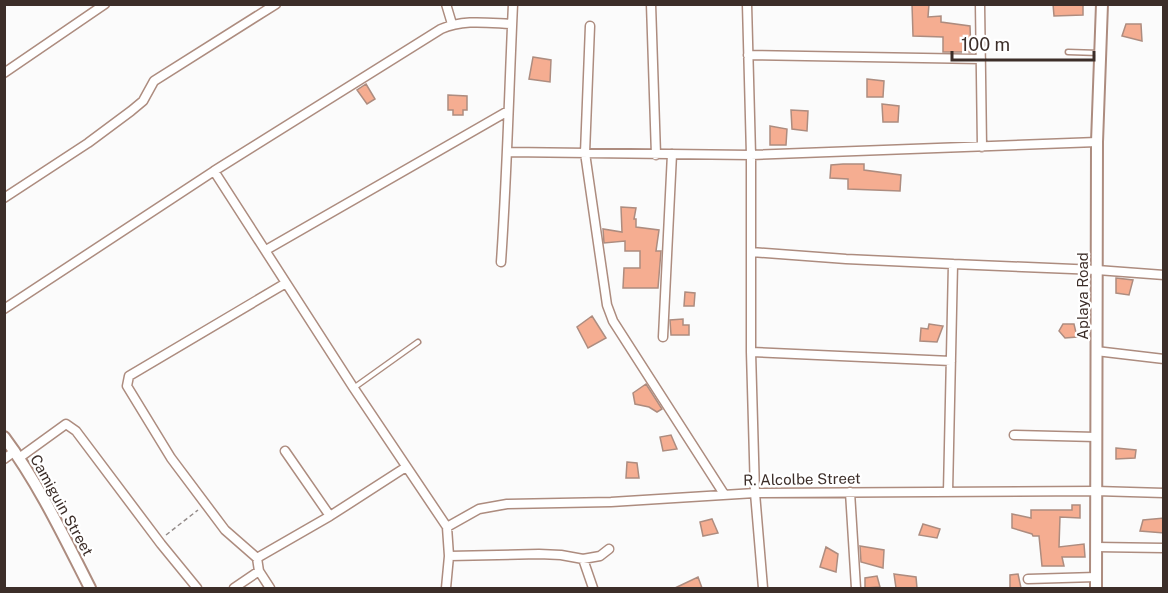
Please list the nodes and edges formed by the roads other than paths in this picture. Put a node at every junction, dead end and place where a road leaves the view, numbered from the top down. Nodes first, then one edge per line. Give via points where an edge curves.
1 (105, 4) edge
2 (276, 4) edge
3 (446, 4) edge
4 (513, 4) edge
5 (651, 4) edge
6 (747, 4) edge
7 (980, 4) edge
8 (1102, 4) edge
9 (452, 24) junction
10 (512, 24) junction
11 (590, 26) dead end
12 (1068, 52) dead end
13 (1100, 53) junction
14 (748, 55) junction
15 (981, 58) junction
16 (4, 73) edge
17 (508, 111) junction
18 (1097, 142) junction
19 (982, 147) junction
20 (508, 152) junction
21 (585, 153) junction
22 (656, 154) junction
23 (672, 154) junction
24 (751, 155) junction
25 (214, 171) junction
26 (4, 198) edge
27 (266, 250) junction
28 (751, 252) junction
29 (501, 262) dead end
30 (953, 264) junction
31 (1097, 270) junction
32 (1164, 275) edge
33 (286, 282) junction
34 (4, 309) edge
35 (663, 337) dead end
36 (418, 342) dead end
37 (1096, 351) junction
38 (750, 352) junction
39 (1164, 359) edge
40 (951, 361) junction
41 (354, 387) junction
42 (1014, 435) dead end
43 (4, 437) edge
44 (1096, 437) junction
45 (285, 451) dead end
46 (17, 455) junction
47 (4, 459) edge
48 (406, 467) junction
49 (1096, 491) junction
50 (850, 492) junction
51 (948, 492) junction
52 (755, 493) junction
53 (1164, 493) edge
54 (724, 494) junction
55 (330, 516) junction
56 (447, 527) junction
57 (1096, 547) junction
58 (1164, 548) edge
59 (609, 549) dead end
60 (449, 556) junction
61 (257, 558) junction
62 (583, 559) junction
63 (260, 571) junction
64 (1028, 579) dead end
65 (1096, 583) edge
66 (90, 588) edge
67 (197, 588) edge
68 (234, 588) edge
69 (270, 588) edge
70 (446, 588) edge
71 (593, 588) edge
72 (763, 588) edge
73 (856, 588) edge

1 - 16 street
2 - 26 street via 154,81 143,101 131,111
3 - 9 street
4 - 10 street
5 - 22 street
6 - 14 street
7 - 15 street
8 - 13 street, Aplaya Road
9 - 10 street
9 - 25 street
10 - 17 street
11 - 21 street
12 - 13 lane
13 - 18 street, Aplaya Road
14 - 15 street
14 - 24 street
15 - 19 street
17 - 20 street
17 - 27 street
18 - 19 street
18 - 31 street, Aplaya Road
19 - 24 street
20 - 21 street
20 - 29 street
21 - 22 street
21 - 54 street via 610,315
22 - 23 street
23 - 24 street
23 - 35 street
24 - 28 street
25 - 27 street
25 - 34 street
27 - 33 street
28 - 30 street
28 - 38 street
30 - 31 street
30 - 40 street
31 - 32 street
31 - 37 street, Aplaya Road
33 - 41 street
33 - 61 street via 129,376 127,386 151,428 225,530
36 - 41 lane
37 - 39 street
37 - 44 street, Aplaya Road
38 - 40 street
38 - 52 street
40 - 51 street
41 - 48 street
42 - 44 street
43 - 46 street, Camiguin Street
44 - 49 street, Aplaya Road
45 - 55 street
46 - 47 street
46 - 66 street, Camiguin Street
46 - 67 street via 66,424 76,431
48 - 55 street
48 - 56 street
49 - 51 street, R. Alcolbe Street
49 - 53 street, R. Alcolbe Street
49 - 57 street, Aplaya Road
50 - 51 street, R. Alcolbe Street
50 - 52 street, R. Alcolbe Street
50 - 73 street
52 - 54 street, R. Alcolbe Street
52 - 72 street
54 - 56 street, R. Alcolbe Street via 507,504 479,509
55 - 61 street
56 - 60 street
57 - 58 street
57 - 65 street, Aplaya Road
59 - 62 street via 600,556
60 - 62 street via 538,554
60 - 70 street
61 - 63 street
62 - 71 street
63 - 68 street
63 - 69 street
64 - 65 street

